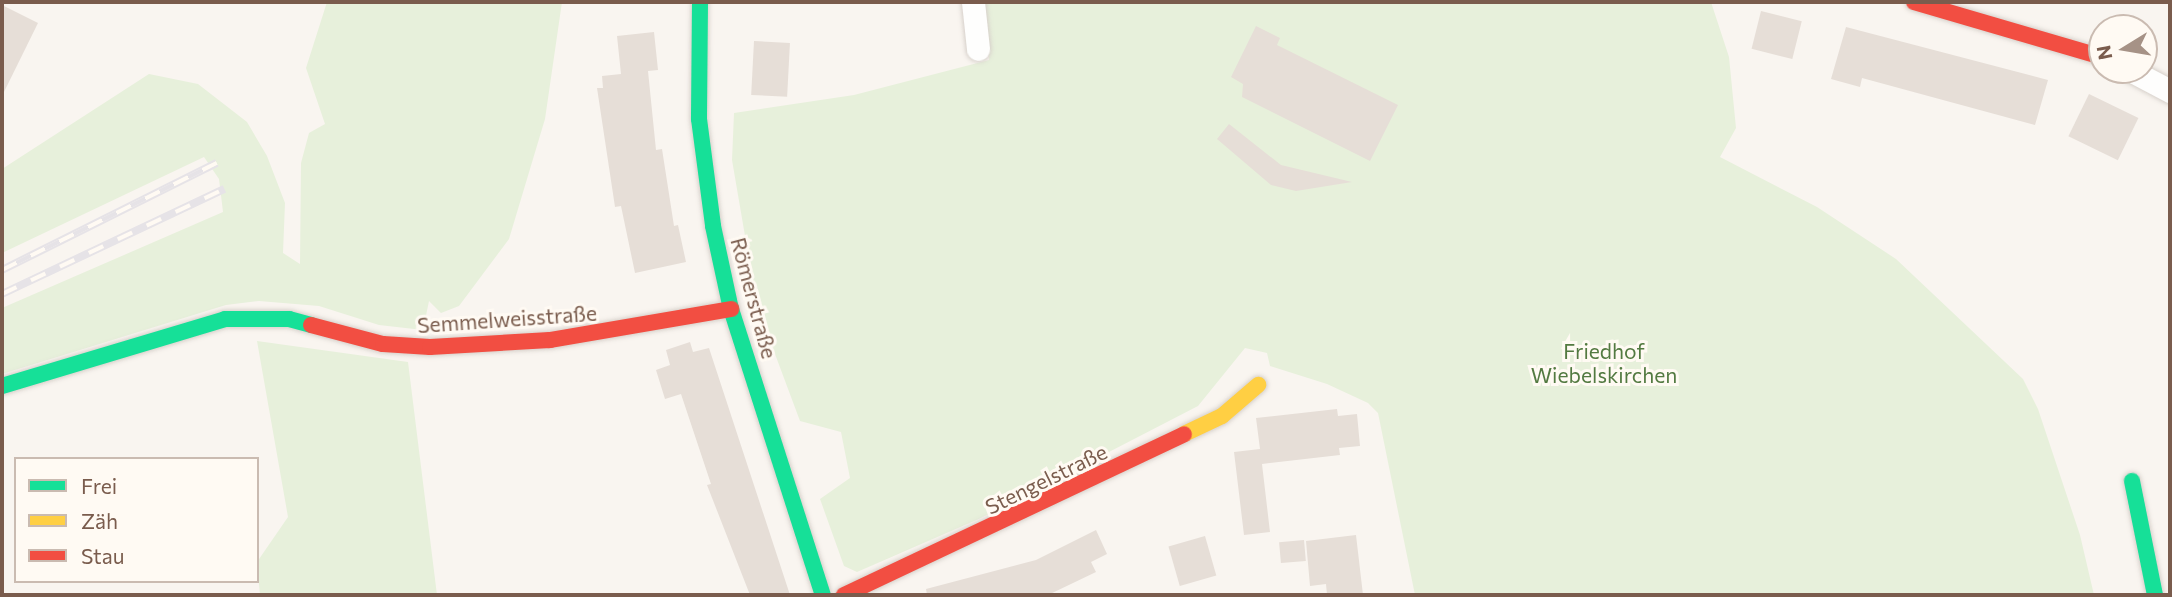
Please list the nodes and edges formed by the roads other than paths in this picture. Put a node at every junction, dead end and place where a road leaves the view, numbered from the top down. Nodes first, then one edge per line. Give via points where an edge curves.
1 (700, 2) edge
2 (973, 2) edge
3 (1914, 2) edge
4 (978, 49) dead end
5 (2088, 53) edge
6 (732, 309) junction
7 (1258, 385) dead end
8 (2, 386) edge
9 (2132, 481) dead end
10 (823, 595) edge
11 (844, 595) edge
12 (2155, 595) edge

1 - 6 street, Römerstraße via 699,119 713,226
2 - 4 street
3 - 5 street
6 - 8 street, Semmelweisstraße via 591,335 430,347 383,344 289,319 225,319
6 - 10 street, Römerstraße
7 - 11 street, Stengelstraße via 1222,416 977,536
9 - 12 street

